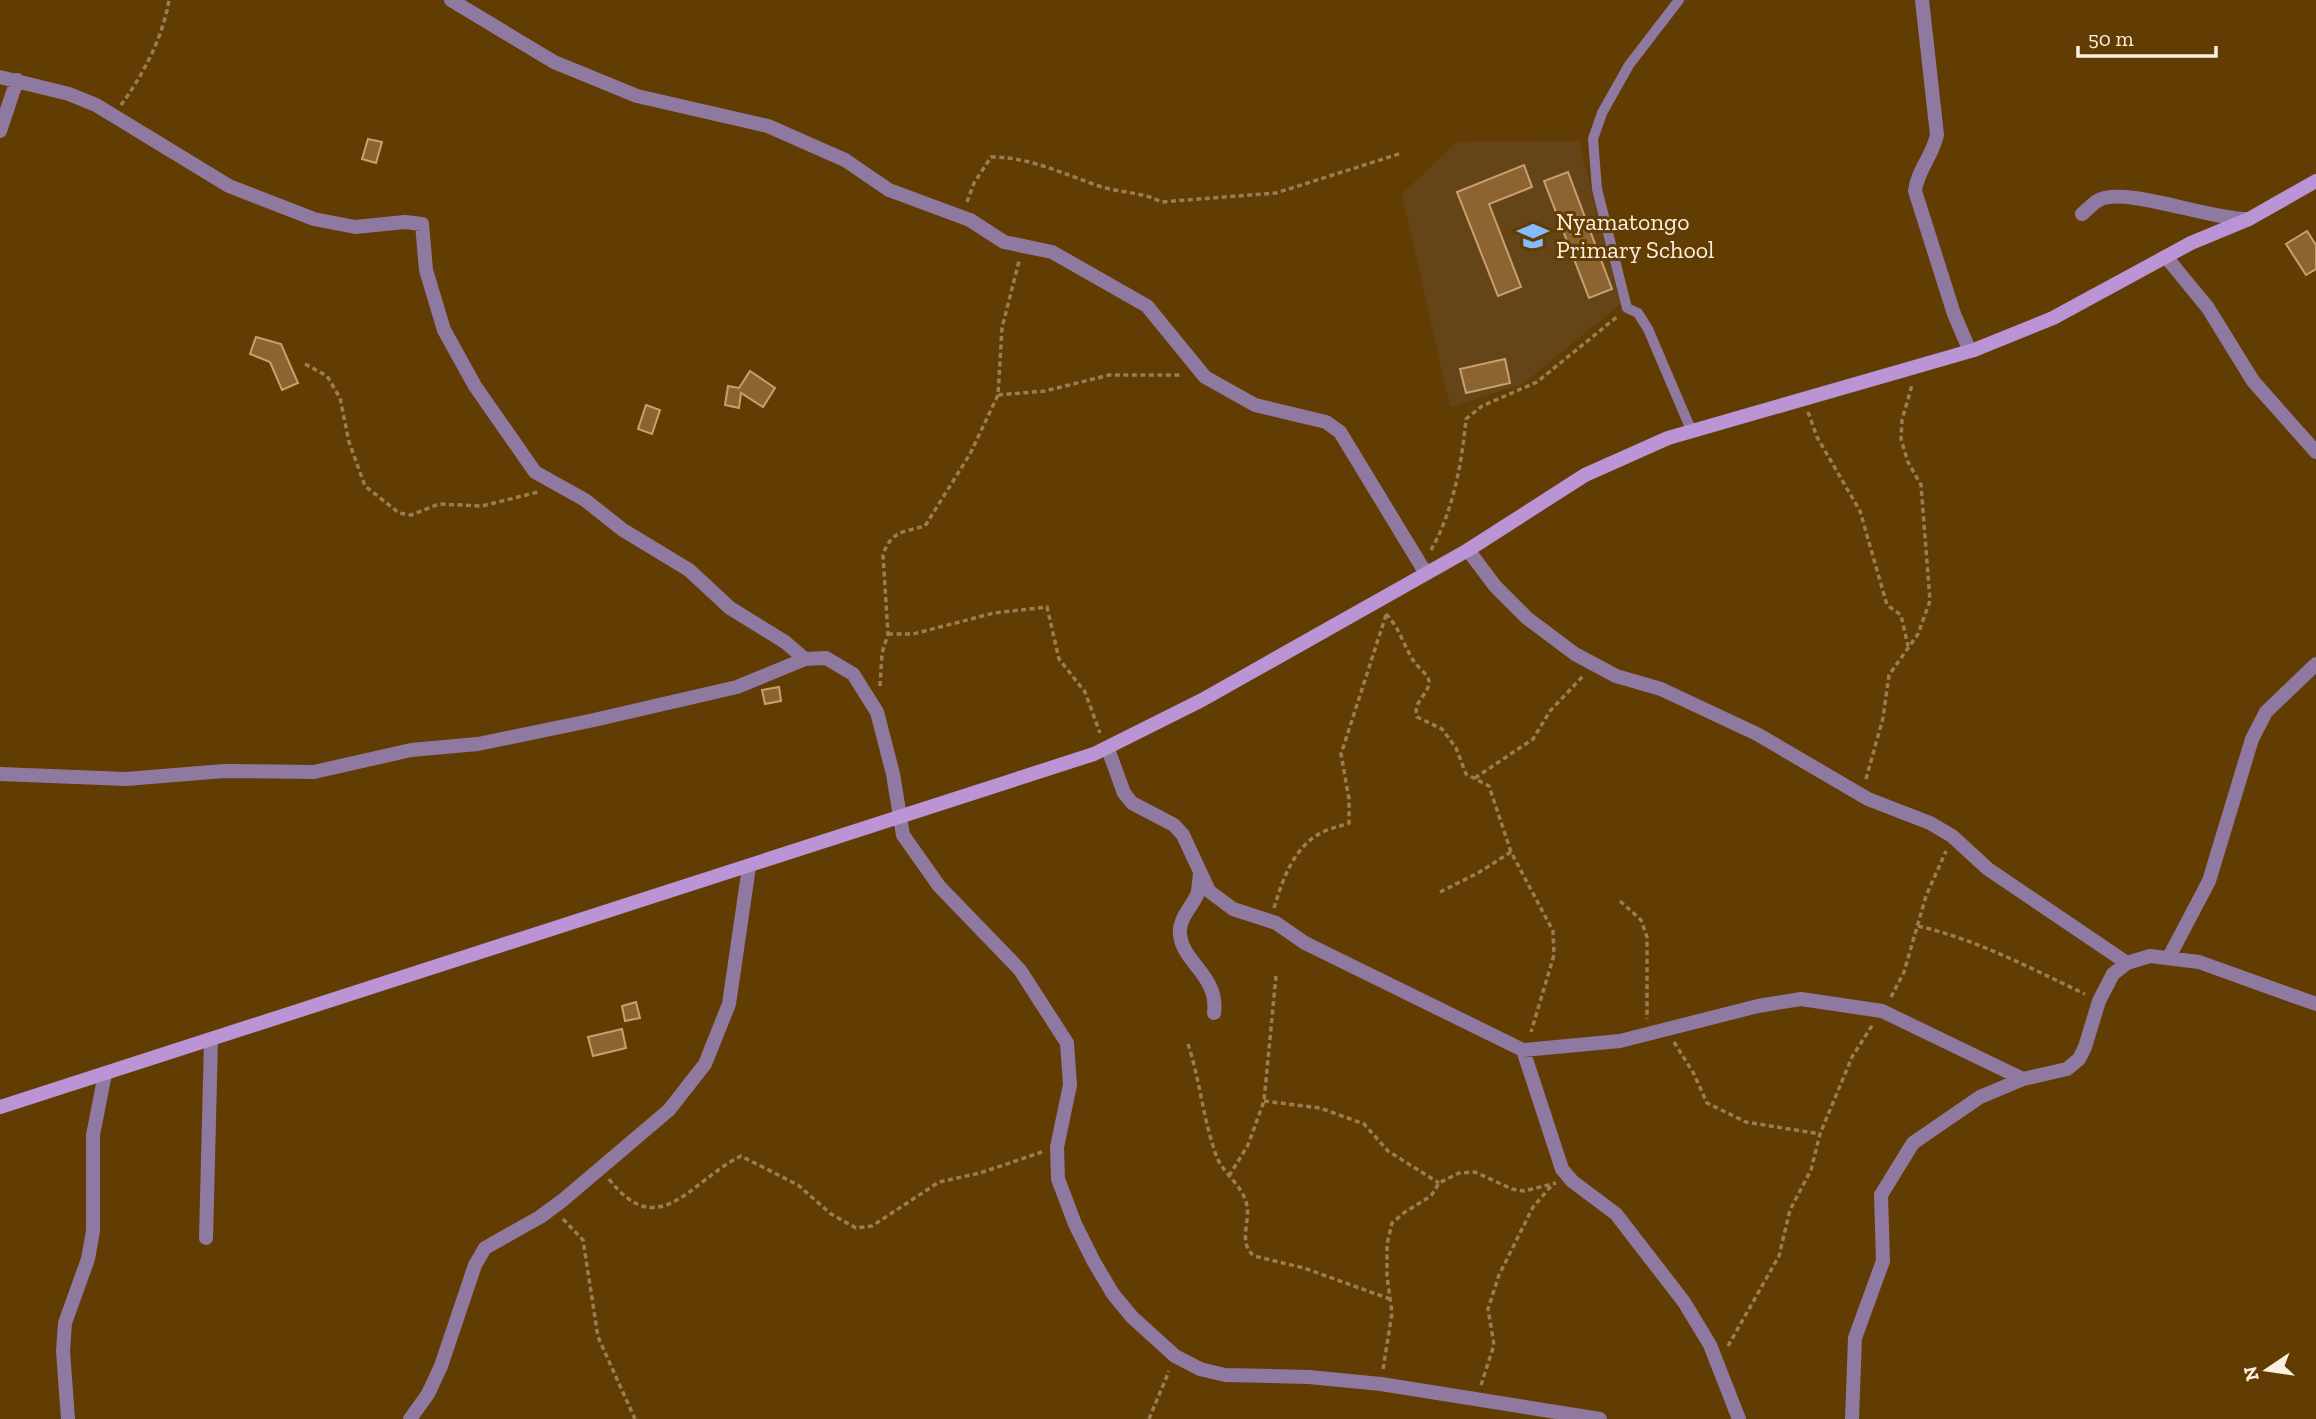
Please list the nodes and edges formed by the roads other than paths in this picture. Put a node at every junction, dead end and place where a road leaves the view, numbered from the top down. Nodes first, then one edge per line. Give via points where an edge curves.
1 (451, 0) edge
2 (1679, 0) edge
3 (1922, 0) edge
4 (0, 77) edge
5 (17, 80) junction
6 (0, 131) edge
7 (2316, 181) edge
8 (2082, 214) dead end
9 (2249, 219) junction
10 (2168, 258) junction
11 (1974, 350) junction
12 (1692, 432) junction
13 (2316, 452) edge
14 (1468, 550) junction
15 (1425, 570) junction
16 (804, 659) junction
17 (2316, 664) edge
18 (1108, 749) junction
19 (0, 774) edge
20 (899, 819) junction
21 (749, 867) junction
22 (1200, 872) junction
23 (2169, 957) junction
24 (2127, 963) junction
25 (2316, 1004) edge
26 (1214, 1013) dead end
27 (211, 1041) junction
28 (1523, 1050) junction
29 (105, 1074) junction
30 (2023, 1079) junction
31 (0, 1107) edge
32 (206, 1238) dead end
33 (68, 1419) edge
34 (410, 1419) edge
35 (1600, 1419) edge
36 (1739, 1419) edge
37 (1852, 1419) edge

1 - 15 street via 566,67 637,96 768,126 845,160 889,190 961,217 1004,242 1052,252 1139,300 1155,313 1202,374 1255,405 1333,425
2 - 12 lane via 1629,65 1593,139 1597,189 1627,309 1638,313 1648,329
3 - 11 street via 1937,135 1915,191 1954,314 1969,349
4 - 5 street
5 - 6 street
5 - 16 street via 69,94 114,115 229,186 288,210 340,226 422,224 426,270 444,330 475,386 535,472 689,570 730,608
7 - 9 street
8 - 9 street via 2101,199 2121,195 2196,213
9 - 10 street via 2191,243
10 - 11 street via 2053,318
10 - 13 street via 2201,298 2253,382
11 - 12 street
12 - 14 street via 1585,475
14 - 15 street
14 - 24 street via 1495,586 1551,638 1625,679 1661,689 1757,734 1876,803 1930,823
15 - 18 street via 1202,700
16 - 19 street via 762,679 709,694 500,740 411,750 314,772 237,770 126,779
16 - 20 street via 826,657 853,674 877,712
17 - 23 street via 2266,712 2256,730 2209,881
18 - 20 street
18 - 22 street via 1124,793 1183,835
20 - 21 street
20 - 35 street via 903,835 939,886 1020,970 1062,1033 1070,1053 1070,1085 1057,1147 1058,1179 1094,1262 1126,1309 1175,1356 1225,1375 1381,1384
21 - 27 street
21 - 34 street via 730,1004 705,1064 668,1110 601,1168 549,1210 485,1248 441,1366
22 - 26 street via 1198,893 1180,932 1208,980
22 - 28 street via 1209,891 1239,912 1270,921 1305,943
23 - 24 street via 2150,956
23 - 25 street via 2199,962
24 - 30 street via 2113,974 2099,1001 2078,1059 2067,1069
27 - 29 street
27 - 32 street
28 - 30 street via 1620,1041 1801,999 1882,1011
28 - 36 street via 1562,1169 1616,1214 1685,1302 1718,1363
29 - 31 street
29 - 33 street via 93,1135 93,1231 65,1323
30 - 37 street via 1980,1097 1913,1143 1881,1195 1883,1261 1854,1338

